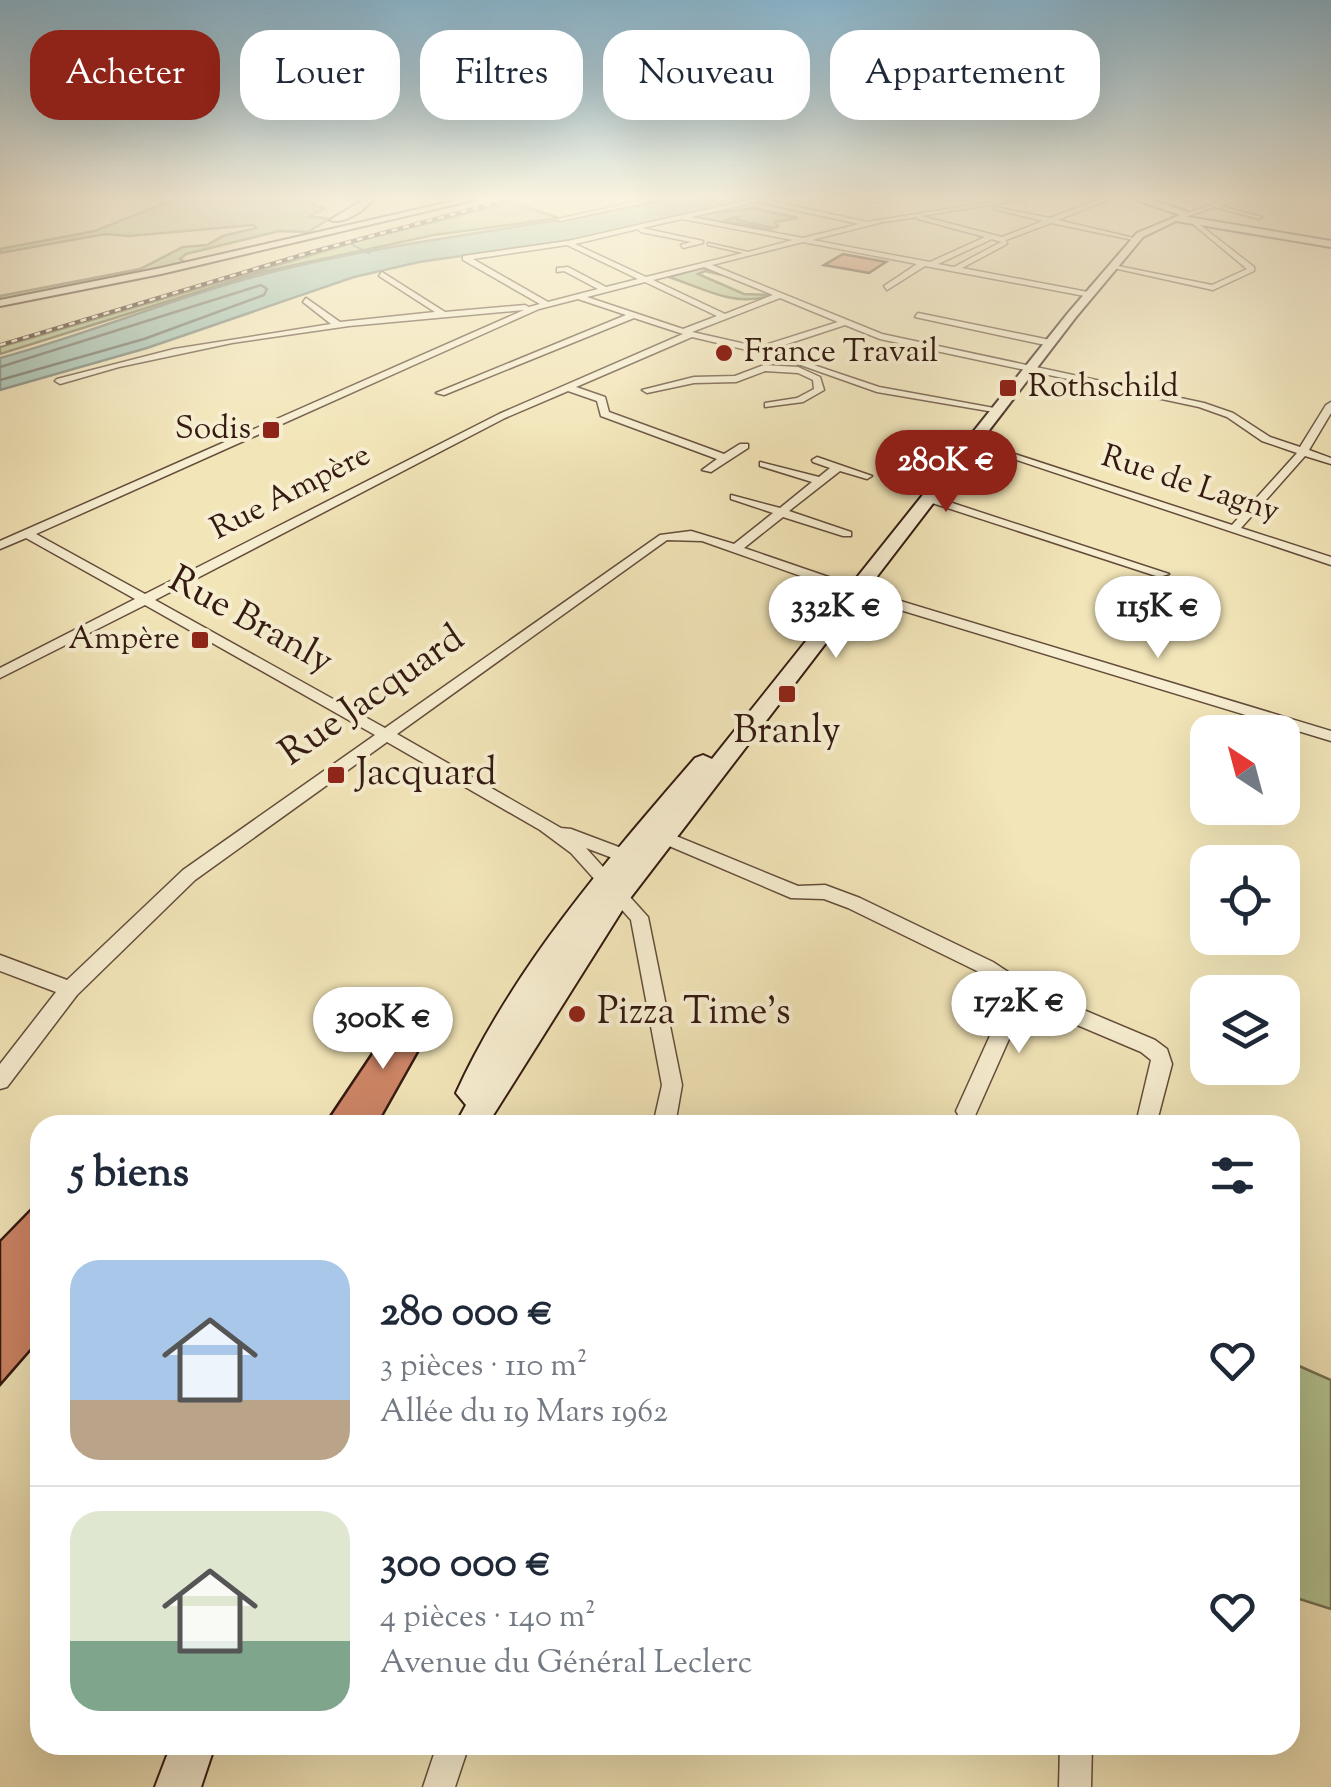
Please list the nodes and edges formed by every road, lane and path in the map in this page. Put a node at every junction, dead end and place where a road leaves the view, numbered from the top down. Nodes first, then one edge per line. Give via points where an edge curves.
1 (92, 283) edge
2 (396, 283) edge
3 (511, 283) edge
4 (591, 283) edge
5 (633, 283) edge
6 (654, 283) edge
7 (749, 283) edge
8 (895, 283) edge
9 (1033, 283) edge
10 (1099, 283) edge
11 (1190, 283) edge
12 (1223, 283) edge
13 (887, 288) dead end
14 (606, 290) junction
15 (1090, 294) junction
16 (779, 296) junction
17 (581, 297) junction
18 (306, 300) dead end
19 (0, 303) edge
20 (548, 304) junction
21 (536, 307) junction
22 (442, 314) junction
23 (918, 314) dead end
24 (634, 315) junction
25 (724, 316) junction
26 (845, 322) junction
27 (338, 326) junction
28 (687, 333) junction
29 (1050, 343) junction
30 (760, 350) junction
31 (809, 364) junction
32 (1031, 368) junction
33 (798, 370) junction
34 (60, 382) dead end
35 (569, 388) junction
36 (647, 390) dead end
37 (441, 393) dead end
38 (768, 405) dead end
39 (1331, 405) edge
40 (1000, 410) junction
41 (974, 444) junction
42 (744, 446) dead end
43 (835, 448) dead end
44 (1300, 452) junction
45 (725, 458) junction
46 (818, 460) junction
47 (1331, 461) edge
48 (764, 464) dead end
49 (838, 466) junction
50 (707, 470) dead end
51 (796, 474) junction
52 (867, 476) dead end
53 (820, 482) junction
54 (735, 497) dead end
55 (930, 498) junction
56 (781, 512) junction
57 (1234, 528) junction
58 (26, 533) junction
59 (846, 534) dead end
60 (0, 544) edge
61 (735, 549) junction
62 (1331, 561) edge
63 (1163, 574) dead end
64 (856, 592) junction
65 (144, 600) junction
66 (0, 674) edge
67 (383, 733) junction
68 (1331, 736) edge
69 (546, 826) junction
70 (656, 834) junction
71 (634, 860) junction
72 (612, 886) junction
73 (0, 962) edge
74 (70, 989) junction
75 (1018, 989) junction
76 (0, 1080) edge
77 (967, 1111) dead end
78 (461, 1115) edge
79 (476, 1115) edge
80 (666, 1115) edge
81 (1150, 1115) edge
82 (189, 1755) edge
83 (450, 1755) edge
84 (1076, 1755) edge
85 (178, 1787) edge
86 (439, 1787) edge
87 (1075, 1787) edge

1 - 19 main road
2 - 22 street
3 - 20 street
4 - 14 street
5 - 14 street
6 - 25 street
7 - 16 street
8 - 13 street
9 - 15 street
10 - 15 main road
11 - 12 street
14 - 17 street
15 - 29 main road
16 - 25 street, Rue Ampère
16 - 26 street
17 - 20 street
17 - 24 street
18 - 27 street
20 - 21 street
21 - 22 street
21 - 58 street
22 - 27 street
23 - 29 street
24 - 28 street
24 - 37 street
25 - 28 street, Rue Ampère
26 - 30 street
26 - 32 street via 880,336
27 - 34 street via 216,344
28 - 30 street
28 - 35 street, Rue Ampère
29 - 32 main road
30 - 31 street
31 - 33 street
31 - 40 street via 876,389
32 - 40 main road
32 - 44 street via 1208,407
33 - 36 street via 764,368 736,379
33 - 38 street via 818,379 819,390
35 - 45 street via 602,400 604,414
35 - 65 street, Rue Ampère
39 - 44 street
40 - 41 main road
41 - 55 main road
41 - 57 street, Rue de Lagny
42 - 45 street
43 - 46 street
44 - 47 street
44 - 57 street
45 - 50 street
46 - 49 street
46 - 51 street
48 - 51 street
49 - 52 street
49 - 53 street
51 - 53 street
53 - 56 street
54 - 56 street
55 - 63 street
55 - 64 main road
56 - 59 street
56 - 61 street
57 - 62 street, Rue de Lagny
58 - 60 street
58 - 65 street, Rue Branly
61 - 64 street, Rue Jacquard
61 - 67 street, Rue Jacquard via 691,534 653,542
64 - 68 street, Rue Jacquard
64 - 70 main road
65 - 66 street, Rue Ampère
65 - 67 street, Rue Branly
67 - 69 street, Rue Branly
67 - 74 street, Rue Jacquard via 188,875
69 - 71 street, Rue Branly
69 - 72 street, Rue Branly
70 - 71 main road
70 - 75 street via 797,893 825,892 854,902
71 - 72 main road
72 - 78 main road via 520,1000
72 - 79 main road
72 - 80 street, Rue Branly via 639,917 672,1085
73 - 74 street
74 - 76 street, Rue Jacquard
75 - 77 street
75 - 81 street via 1160,1054 1161,1080
82 - 85 main road
83 - 86 street
84 - 87 street

